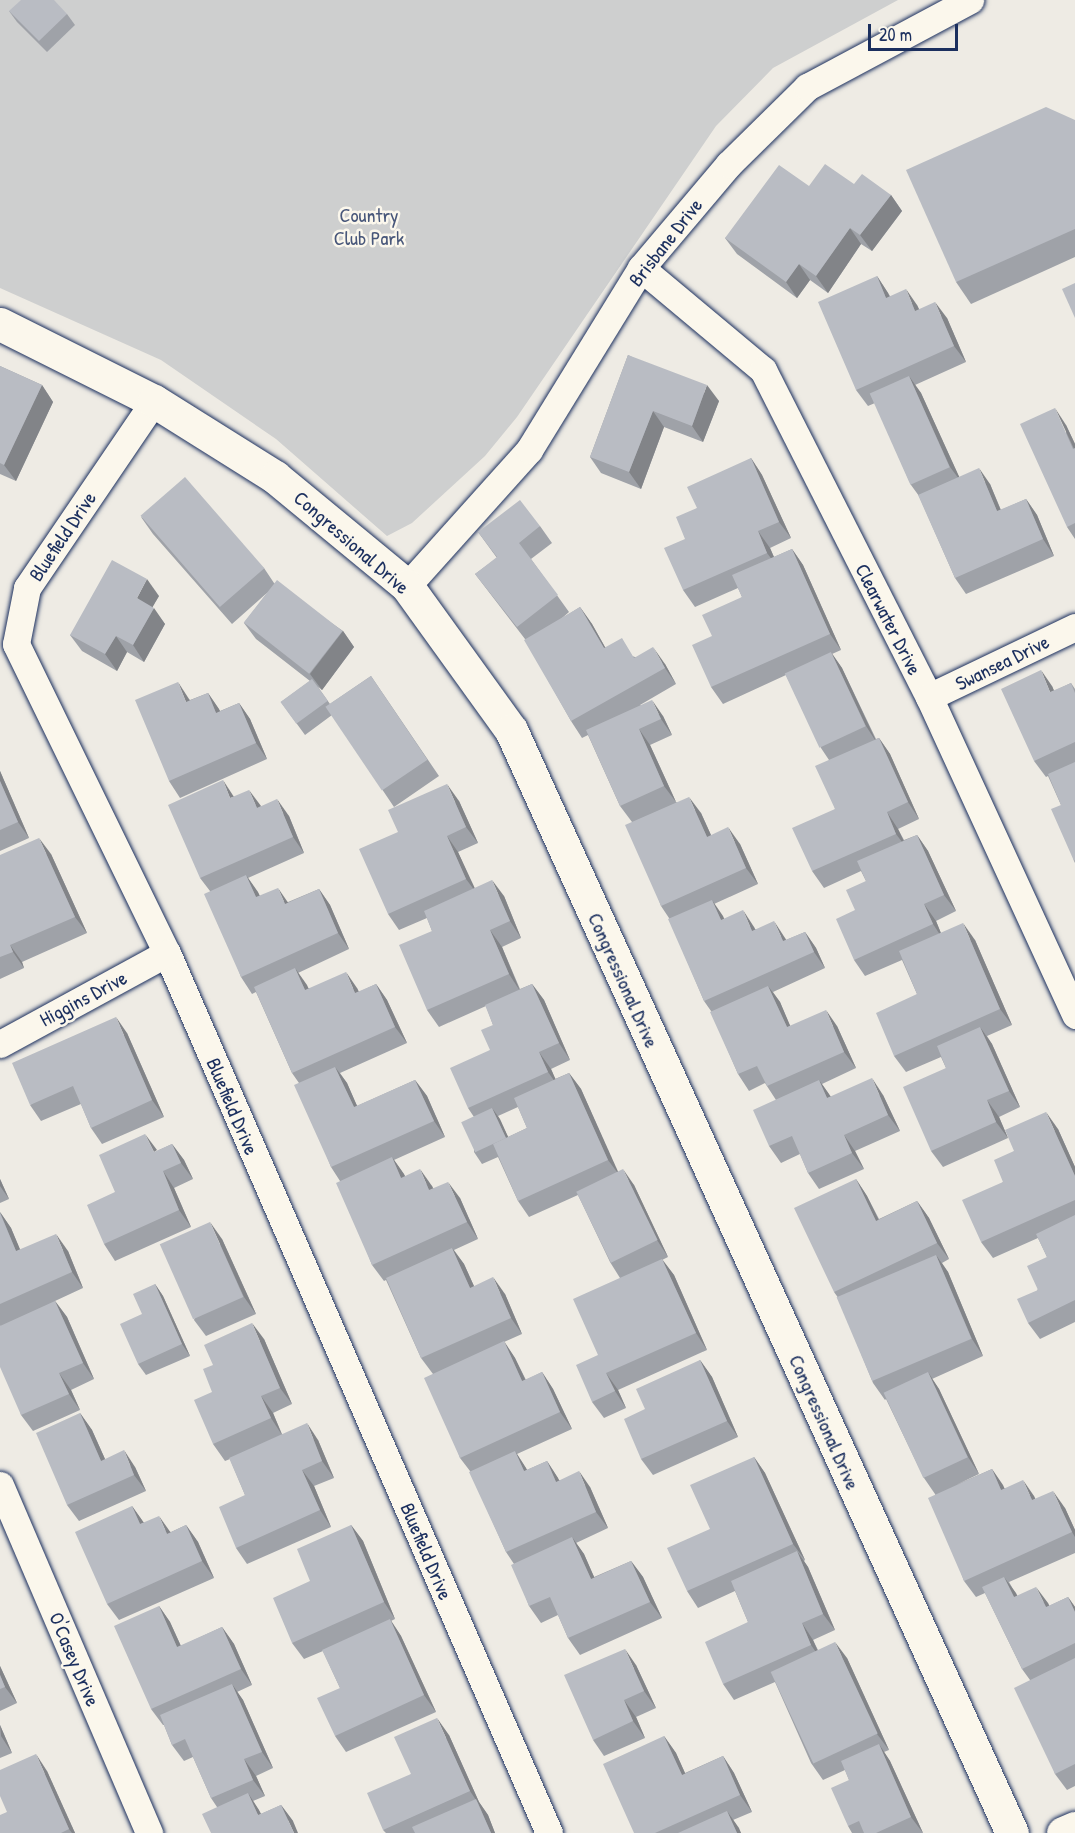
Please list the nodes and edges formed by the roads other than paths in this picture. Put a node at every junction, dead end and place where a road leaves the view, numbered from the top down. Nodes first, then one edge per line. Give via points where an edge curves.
1 (970, 0) edge
2 (640, 268) junction
3 (0, 324) edge
4 (154, 401) junction
5 (407, 586) junction
6 (1075, 627) edge
7 (928, 698) junction
8 (167, 953) junction
9 (1075, 1015) edge
10 (0, 1044) edge
11 (0, 1485) edge
12 (1075, 1828) edge
13 (149, 1833) edge
14 (549, 1833) edge
15 (1012, 1833) edge
16 (1063, 1833) edge

1 - 2 street, Brisbane Drive via 807,87 729,164
2 - 5 street, Brisbane Drive via 529,450
2 - 7 street, Clearwater Drive via 763,370
3 - 4 street, Congressional Drive
4 - 5 street, Congressional Drive via 275,477
4 - 8 street, Bluefield Drive via 27,588 16,644
5 - 15 street, Congressional Drive via 511,730
6 - 7 street, Swansea Drive
7 - 9 street, Clearwater Drive
8 - 10 street, Higgins Drive
8 - 14 street, Bluefield Drive
11 - 13 street, O'Casey Drive
12 - 16 street

